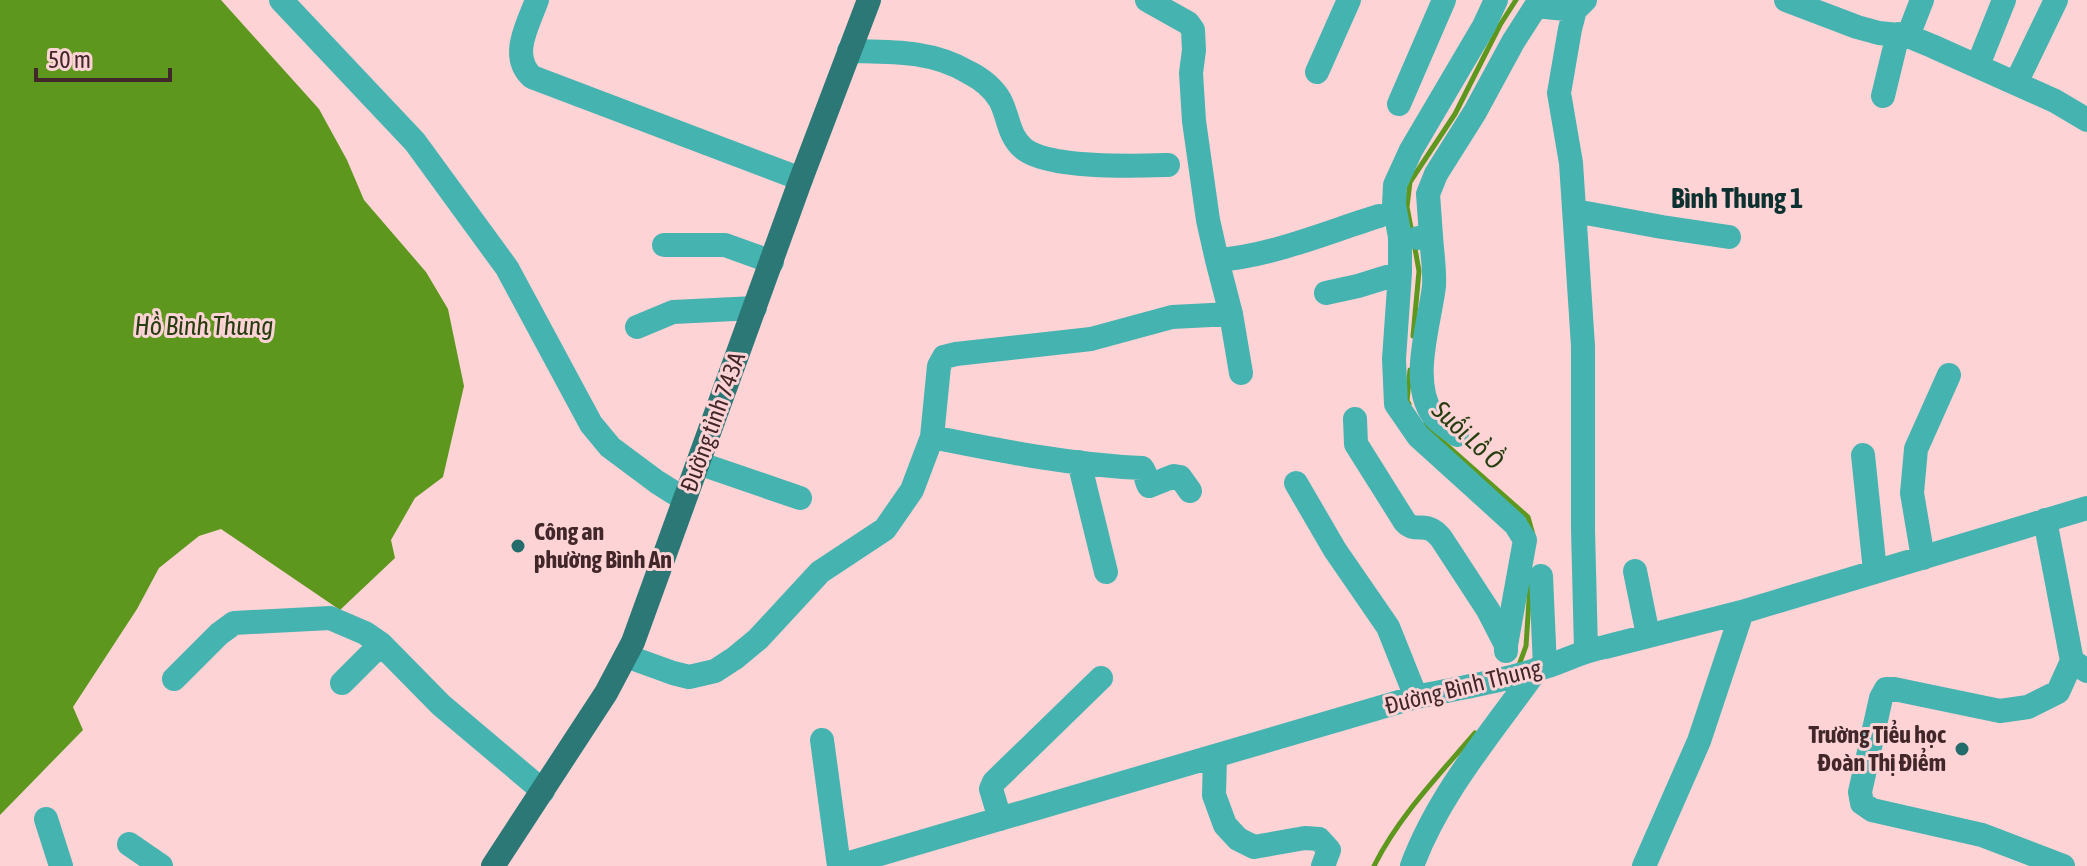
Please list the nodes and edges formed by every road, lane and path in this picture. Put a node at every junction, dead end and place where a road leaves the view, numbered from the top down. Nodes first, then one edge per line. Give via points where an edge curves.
1 (281, 0) edge
2 (537, 0) edge
3 (869, 0) edge
4 (1147, 0) edge
5 (1349, 0) edge
6 (1444, 0) edge
7 (1496, 0) edge
8 (1786, 0) edge
9 (1922, 0) edge
10 (2004, 0) edge
11 (2056, 0) edge
12 (1537, 3) edge
13 (1580, 5) edge
14 (1903, 35) junction
15 (849, 51) junction
16 (1978, 65) junction
17 (1317, 72) dead end
18 (2016, 83) junction
19 (1883, 96) dead end
20 (1399, 104) dead end
21 (2087, 120) edge
22 (1168, 165) dead end
23 (801, 179) junction
24 (1575, 211) junction
25 (1379, 216) dead end
26 (1429, 236) junction
27 (1729, 237) dead end
28 (1400, 241) junction
29 (664, 245) dead end
30 (1217, 260) junction
31 (772, 262) junction
32 (1400, 273) junction
33 (1326, 293) dead end
34 (755, 308) junction
35 (1231, 314) junction
36 (637, 327) dead end
37 (1241, 373) dead end
38 (1949, 375) dead end
39 (1355, 419) dead end
40 (1457, 435) dead end
41 (932, 437) junction
42 (1863, 455) dead end
43 (1079, 462) junction
44 (698, 463) junction
45 (1296, 483) dead end
46 (1190, 491) dead end
47 (800, 498) dead end
48 (684, 499) junction
49 (2087, 508) edge
50 (2045, 520) junction
51 (1923, 558) junction
52 (1635, 571) dead end
53 (1875, 571) junction
54 (1106, 572) dead end
55 (1541, 576) dead end
56 (1742, 612) junction
57 (1648, 635) junction
58 (381, 644) junction
59 (1506, 645) junction
60 (1586, 650) junction
61 (626, 656) junction
62 (2080, 666) edge
63 (1527, 672) junction
64 (1101, 678) dead end
65 (174, 679) dead end
66 (342, 683) dead end
67 (1416, 697) junction
68 (822, 740) dead end
69 (1215, 757) junction
70 (543, 791) junction
71 (46, 819) dead end
72 (1000, 819) junction
73 (129, 844) dead end
74 (61, 866) edge
75 (161, 866) edge
76 (493, 866) edge
77 (839, 866) edge
78 (1323, 866) edge
79 (1412, 866) edge
80 (1644, 866) edge
81 (2063, 866) edge

1 - 48 street via 415,142 507,268 591,424 610,447
2 - 23 street via 521,42 524,70 532,77
3 - 15 main road, Đường tỉnh 743A
4 - 30 street via 1193,30 1194,121
5 - 17 street
6 - 20 street
7 - 28 street via 1395,185
8 - 14 street via 1857,27
9 - 14 street
10 - 16 street
11 - 18 street
12 - 13 street
12 - 26 street via 1436,174 1428,194
13 - 24 street via 1570,29 1559,93
14 - 16 street
14 - 19 street
15 - 22 street via 921,54 956,65 982,80 1000,99 1014,139 1037,156
15 - 23 main road, Đường tỉnh 743A
16 - 18 street
18 - 21 street
23 - 31 main road, Đường tỉnh 743A
24 - 27 street
24 - 60 street via 1583,346
25 - 30 street via 1303,241
26 - 28 street
26 - 40 street via 1434,284 1424,351 1425,395 1433,415
28 - 32 street
29 - 31 street via 725,245
30 - 35 street
31 - 34 main road, Đường tỉnh 743A
32 - 33 street
32 - 59 street via 1396,404 1418,436 1515,524 1525,540
34 - 36 street via 673,312
34 - 44 main road, Đường tỉnh 743A
35 - 37 street
35 - 41 street via 1172,317 1091,339 944,357
38 - 51 street via 1916,449 1912,493
39 - 59 street via 1356,444 1405,522 1432,529 1441,538
41 - 43 street
41 - 61 street via 912,490 885,529 820,572 735,658 715,671 689,677
42 - 53 street
43 - 46 street via 1142,468 1149,486 1180,477
43 - 54 street
44 - 47 street
44 - 48 main road, Đường tỉnh 743A
45 - 67 street via 1388,627
48 - 61 main road, Đường tỉnh 743A
49 - 50 street, Đường Bình Thung
50 - 51 street, Đường Bình Thung
50 - 62 street
51 - 53 street, Đường Bình Thung
52 - 57 street
53 - 56 street, Đường Bình Thung
55 - 63 street
56 - 57 street, Đường Bình Thung
56 - 80 street via 1699,741
57 - 60 street, Đường Bình Thung
58 - 65 street via 330,618 234,623
58 - 66 street
58 - 70 street via 441,705
59 - 63 street
60 - 63 street, Đường Bình Thung
61 - 70 main road, Đường tỉnh 743A
62 - 81 street via 2058,692 2028,707 2000,711 1886,689 1860,792 1862,803 1872,810 1982,835
63 - 67 street, Đường Bình Thung
63 - 79 street via 1456,782
64 - 72 street via 994,782 991,789
67 - 69 street, Đường Bình Thung
68 - 77 street
69 - 72 street, Đường Bình Thung
69 - 78 street via 1214,795 1225,825 1238,839 1254,847 1319,839 1329,850
70 - 76 main road, Đường tỉnh 743A
71 - 74 street
72 - 77 street, Đường Bình Thung
73 - 75 street

